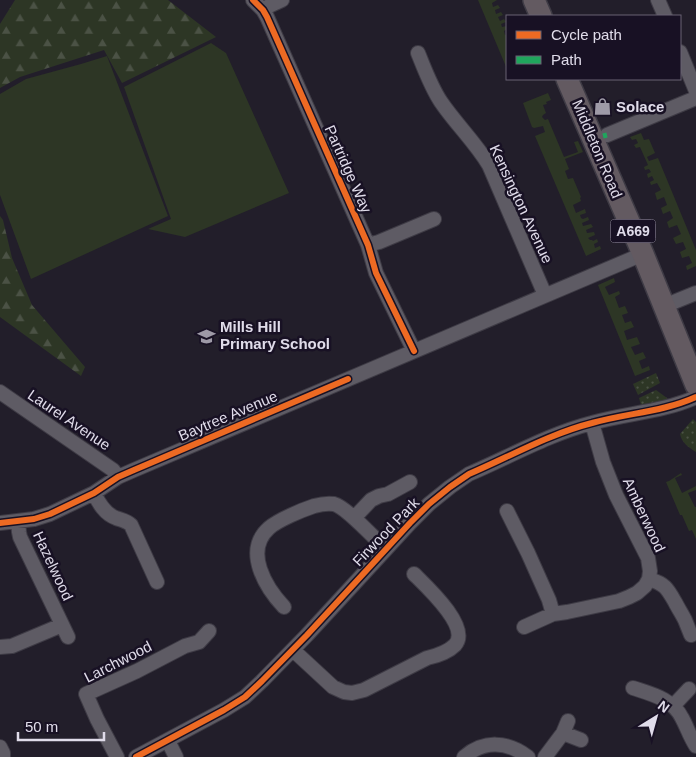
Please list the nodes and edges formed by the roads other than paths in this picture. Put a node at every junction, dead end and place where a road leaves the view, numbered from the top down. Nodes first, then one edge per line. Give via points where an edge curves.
1 (282, 0) edge
2 (658, 0) edge
3 (258, 5) edge
4 (665, 15) edge
5 (418, 53) dead end
6 (681, 54) edge
7 (567, 80) edge
8 (696, 91) edge
9 (696, 98) edge
10 (607, 135) dead end
11 (434, 219) dead end
12 (368, 245) junction
13 (643, 254) junction
14 (696, 293) edge
15 (545, 295) junction
16 (664, 306) junction
17 (414, 351) junction
18 (696, 385) edge
19 (0, 392) edge
20 (696, 397) edge
21 (592, 423) junction
22 (118, 477) junction
23 (410, 482) dead end
24 (94, 494) junction
25 (507, 511) dead end
26 (354, 518) junction
27 (18, 521) junction
28 (0, 523) edge
29 (386, 548) junction
30 (414, 574) dead end
31 (649, 578) junction
32 (158, 582) dead end
33 (284, 607) dead end
34 (553, 614) junction
35 (524, 626) dead end
36 (691, 635) dead end
37 (203, 642) dead end
38 (0, 647) edge
39 (293, 650) junction
40 (633, 688) dead end
41 (690, 689) dead end
42 (673, 706) junction
43 (581, 740) dead end
44 (168, 741) junction
45 (696, 746) edge
46 (0, 747) edge
47 (3, 757) edge
48 (118, 757) edge
49 (136, 757) edge
50 (176, 757) edge
51 (464, 757) edge
52 (528, 757) edge
53 (545, 757) edge

1 - 3 street
2 - 4 street
3 - 12 street, Partridge Way via 296,80
5 - 15 street, Kensington Avenue via 442,103 489,165
6 - 8 street
7 - 13 main road, Middleton Road / A669
9 - 10 street
11 - 12 street
12 - 17 street, Partridge Way via 376,273
13 - 15 street, Baytree Avenue
13 - 16 main road, Middleton Road / A669
14 - 16 street
15 - 17 street, Baytree Avenue
16 - 18 main road, Middleton Road / A669
17 - 22 street, Baytree Avenue
19 - 22 street, Laurel Avenue via 113,470
20 - 21 street, Firwood Park via 675,406
21 - 29 street, Firwood Park via 468,474 429,504
21 - 31 street, Amberwood via 616,495 648,558
22 - 24 street
23 - 26 street via 371,500
24 - 27 street via 50,514
24 - 32 street via 105,511 132,525 155,562
25 - 34 street
26 - 29 street
26 - 33 street via 339,506 321,504 273,524 264,533 257,550 259,568
27 - 28 street
27 - 38 street, Hazelwood via 20,537 65,631
29 - 39 street, Firwood Park
30 - 39 street via 443,603 454,622 458,639 448,650 384,672 364,690 352,693 333,687
31 - 34 street via 637,593 619,601
31 - 36 street via 666,587 685,618
34 - 35 street
37 - 48 street, Larchwood via 185,646 137,671 83,688
39 - 44 street, Firwood Park via 245,697
40 - 42 street via 648,700 662,698
41 - 42 street
42 - 45 street via 682,716
43 - 53 street via 566,727
44 - 49 street, Firwood Park
44 - 50 street
46 - 47 street
51 - 52 street via 478,748 491,745 507,746

